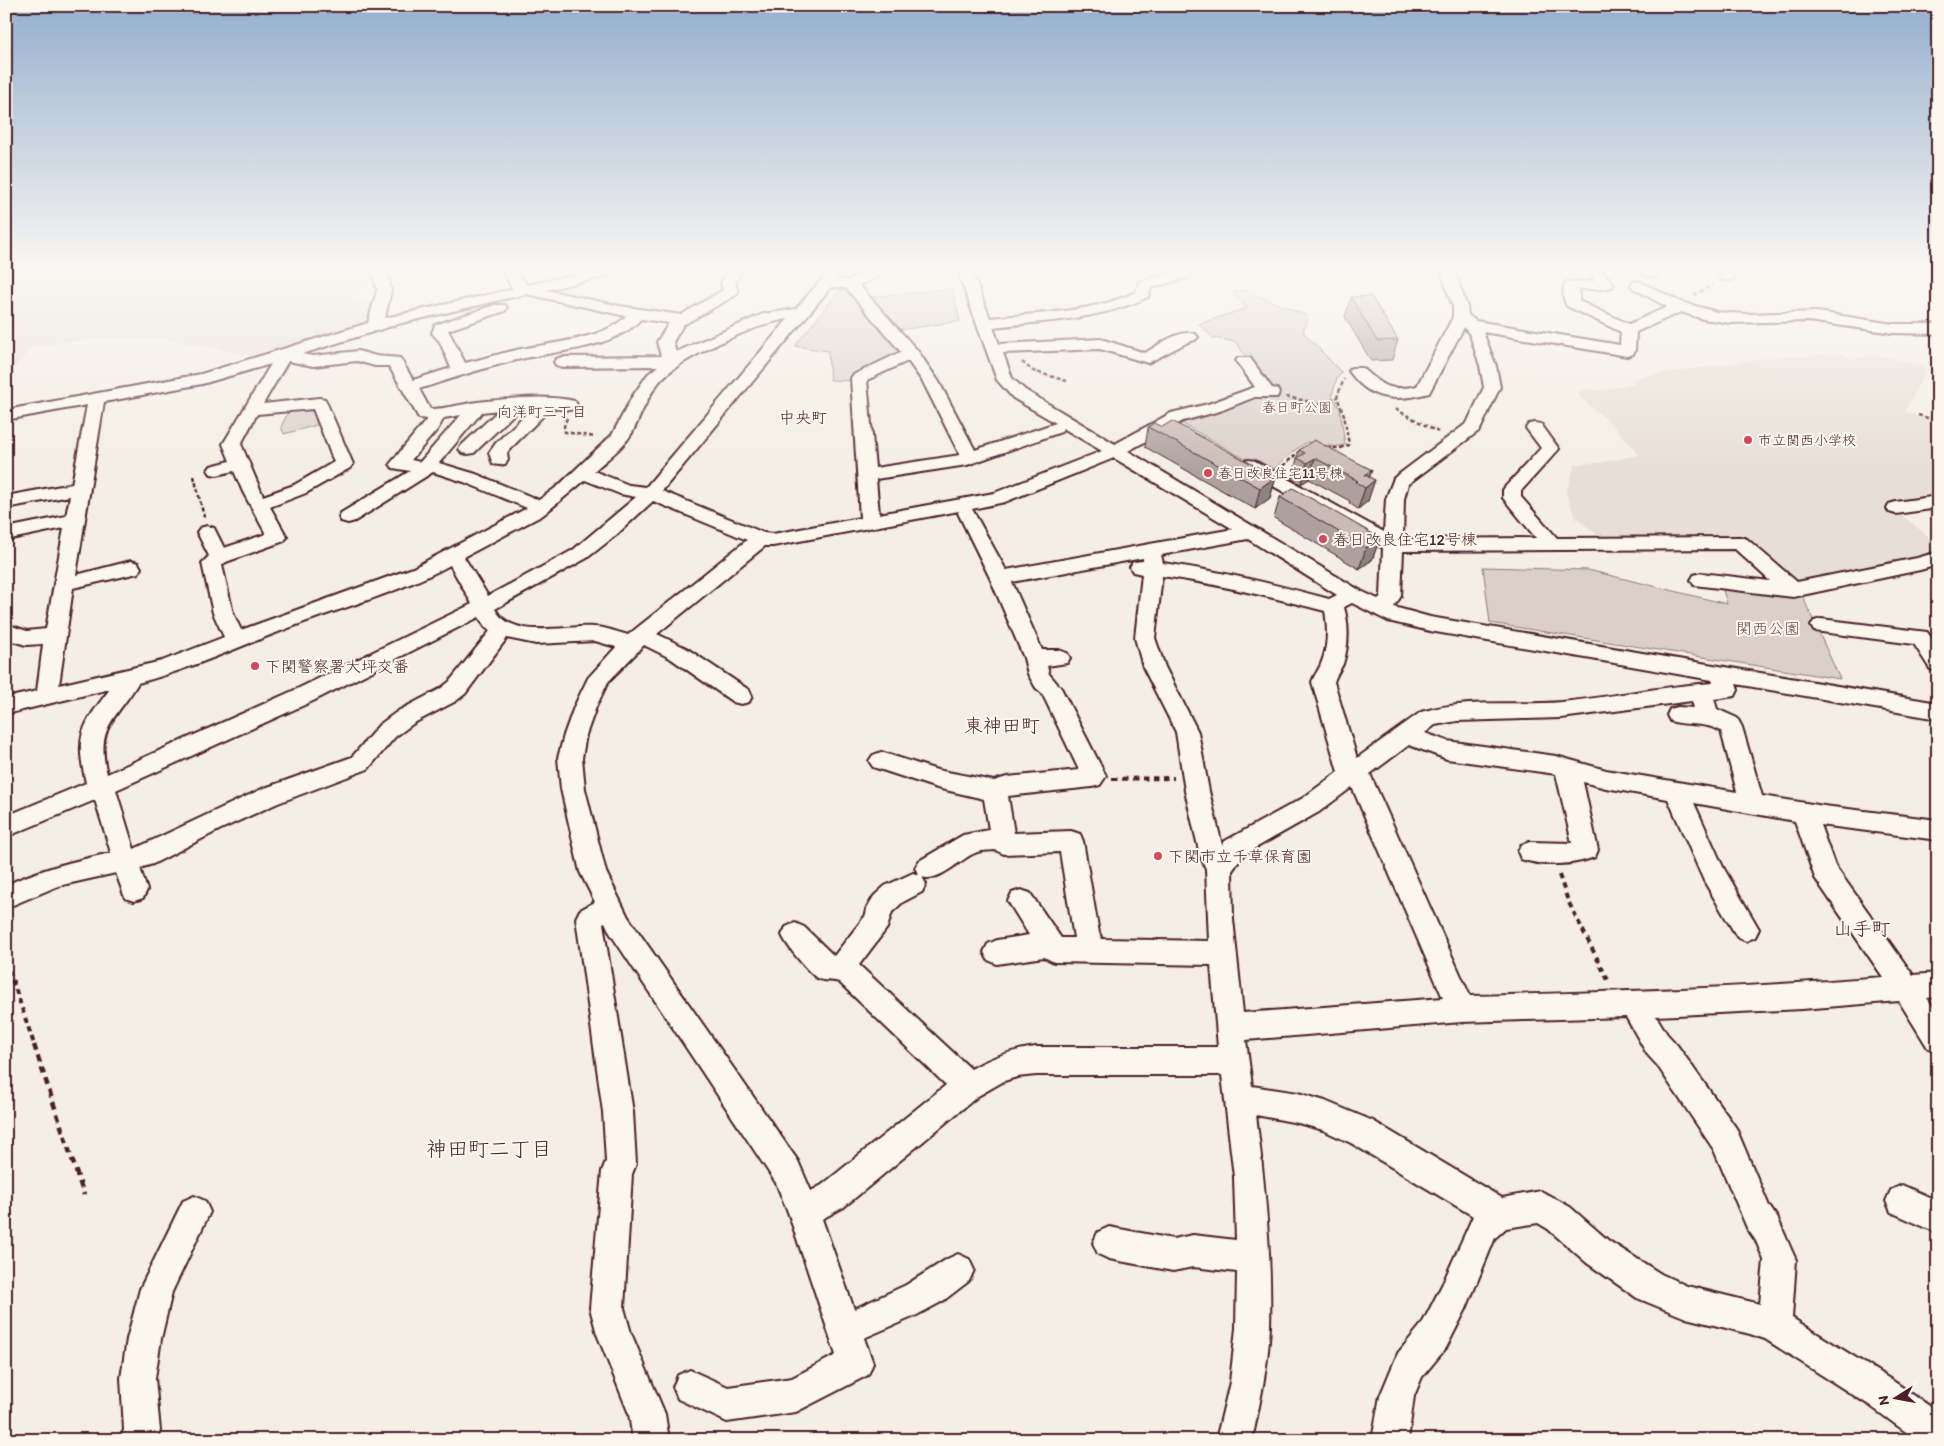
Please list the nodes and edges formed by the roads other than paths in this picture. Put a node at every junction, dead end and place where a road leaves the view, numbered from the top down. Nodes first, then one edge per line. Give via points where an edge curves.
1 (333, 339) edge
2 (446, 339) edge
3 (590, 339) edge
4 (666, 339) edge
5 (717, 339) edge
6 (780, 339) edge
7 (897, 339) edge
8 (990, 339) edge
9 (1181, 339) edge
10 (1454, 339) edge
11 (1479, 339) edge
12 (1565, 339) edge
13 (1628, 339) edge
14 (994, 349) junction
15 (911, 353) junction
16 (282, 356) junction
17 (1244, 361) dead end
18 (562, 362) dead end
19 (671, 363) junction
20 (460, 371) junction
21 (1352, 373) road end
22 (409, 387) junction
23 (96, 399) junction
24 (547, 403) junction
25 (514, 404) junction
26 (569, 405) road end
27 (477, 407) junction
28 (251, 410) junction
29 (438, 414) junction
30 (6, 415) edge
31 (1171, 422) junction
32 (1055, 428) dead end
33 (1535, 428) dead end
34 (1187, 431) edge
35 (468, 448) dead end
36 (1113, 451) junction
37 (970, 458) junction
38 (1236, 458) edge
39 (499, 460) dead end
40 (240, 464) junction
41 (430, 467) junction
42 (217, 470) dead end
43 (583, 473) junction
44 (867, 475) junction
45 (80, 488) junction
46 (651, 493) junction
47 (6, 502) edge
48 (1938, 502) edge
49 (259, 504) junction
50 (541, 507) junction
51 (1896, 508) dead end
52 (967, 513) dead end
53 (348, 517) dead end
54 (75, 520) junction
55 (870, 522) junction
56 (207, 532) road end
57 (1250, 532) junction
58 (6, 534) edge
59 (761, 539) junction
60 (1552, 544) junction
61 (1392, 545) junction
62 (453, 556) junction
63 (219, 557) junction
64 (1938, 558) edge
65 (1151, 559) junction
66 (131, 568) dead end
67 (1000, 578) junction
68 (1701, 580) dead end
69 (64, 584) junction
70 (1793, 590) junction
71 (1354, 596) junction
72 (485, 606) junction
73 (1334, 607) junction
74 (1382, 610) junction
75 (1821, 626) dead end
76 (502, 630) junction
77 (6, 631) edge
78 (55, 636) junction
79 (1929, 637) edge
80 (637, 639) junction
81 (236, 641) junction
82 (1035, 658) junction
83 (1059, 658) dead end
84 (1938, 664) edge
85 (1721, 674) junction
86 (130, 677) junction
87 (1700, 692) junction
88 (47, 696) junction
89 (741, 696) dead end
90 (6, 706) edge
91 (1938, 711) edge
92 (1678, 715) dead end
93 (1713, 718) junction
94 (1408, 734) junction
95 (880, 761) dead end
96 (1565, 768) junction
97 (1354, 774) junction
98 (101, 787) junction
99 (995, 791) junction
100 (1676, 791) junction
101 (1752, 804) junction
102 (1804, 813) junction
103 (6, 827) edge
104 (1938, 830) edge
105 (1004, 839) junction
106 (1540, 852) road end
107 (125, 860) junction
108 (1219, 869) junction
109 (134, 890) dead end
110 (6, 897) edge
111 (1021, 902) dead end
112 (610, 906) junction
113 (1746, 929) dead end
114 (794, 935) dead end
115 (1050, 944) junction
116 (1095, 951) junction
117 (997, 952) dead end
118 (1223, 953) junction
119 (841, 968) junction
120 (1938, 985) edge
121 (1907, 988) junction
122 (1627, 1005) junction
123 (1462, 1009) junction
124 (1230, 1026) junction
125 (1938, 1039) edge
126 (1234, 1061) junction
127 (968, 1086) junction
128 (1239, 1098) junction
129 (1902, 1201) dead end
130 (194, 1212) dead end
131 (804, 1212) junction
132 (1499, 1214) junction
133 (1938, 1217) edge
134 (1110, 1243) dead end
135 (1253, 1258) junction
136 (958, 1270) dead end
137 (1775, 1326) junction
138 (844, 1329) junction
139 (690, 1387) dead end
140 (1938, 1433) edge
141 (138, 1440) edge
142 (651, 1440) edge
143 (1234, 1440) edge
144 (1390, 1440) edge

1 - 16 street
2 - 20 street
3 - 20 street
4 - 19 street
5 - 19 street
6 - 46 street
7 - 15 street
8 - 14 street
9 - 14 street via 1148,358 1101,344
10 - 21 street via 1423,390 1398,396 1380,390
11 - 61 street via 1492,387 1474,426 1400,482 1395,499
12 - 13 street via 1627,351
14 - 36 street via 1005,380 1015,391
15 - 37 street
15 - 44 street via 859,378
16 - 22 street via 313,361 358,356 375,361 394,361
16 - 23 street via 202,379
16 - 28 street
17 - 31 street via 1267,392 1249,392 1226,404 1177,417
18 - 19 street via 654,360
19 - 43 street via 654,377 640,397 623,433
20 - 22 street
22 - 29 street via 426,414
23 - 30 street
23 - 45 street
24 - 25 street
24 - 26 street
24 - 39 street via 502,447
25 - 27 street
25 - 35 street
27 - 29 street
27 - 41 street via 428,465
28 - 40 street via 232,444
28 - 49 street via 318,403 344,464 300,489
29 - 41 street via 399,464
31 - 34 street
31 - 36 street
32 - 37 street
33 - 60 street via 1550,449 1512,490 1512,498
36 - 55 street via 998,498
36 - 57 street
37 - 44 street
38 - 61 street
40 - 42 street
40 - 49 street
41 - 50 street via 470,478
41 - 53 street
43 - 46 street via 626,490
43 - 50 street
44 - 55 street
45 - 47 street
45 - 54 street
46 - 59 street
46 - 72 street via 580,554
48 - 51 street
49 - 63 street via 277,537
50 - 62 street
52 - 67 street
54 - 58 street
54 - 69 street
55 - 59 street via 788,538
56 - 63 street
57 - 65 street
57 - 71 street
59 - 80 street
60 - 61 street
60 - 70 street via 1740,542
61 - 74 street via 1391,596
62 - 72 street
62 - 81 street via 420,573
63 - 81 street via 212,563 223,613
64 - 70 street
65 - 67 street via 1131,564 1124,555
65 - 73 street
65 - 108 street via 1145,638 1154,667 1187,732 1212,855
66 - 69 street
67 - 82 street
68 - 70 street
69 - 78 street
71 - 73 street via 1337,602
71 - 74 street
72 - 76 street via 492,622
72 - 98 street via 256,718
73 - 97 street via 1338,622 1336,644 1323,682
74 - 85 street via 1430,624
75 - 79 street
76 - 80 street via 536,637 595,634
76 - 107 street via 458,688 387,731 360,763 270,796 144,857
77 - 78 street via 26,638
78 - 88 street
79 - 84 street
80 - 89 street via 685,658
80 - 112 street via 599,678 575,735 570,758 573,789 593,872
81 - 86 street via 166,668
82 - 83 street
82 - 99 street via 1036,670 1050,688 1094,776 1007,786
85 - 87 street via 1727,690
85 - 91 street
86 - 88 street
86 - 98 street via 92,739
87 - 93 street via 1706,710
87 - 94 street via 1561,710 1441,714 1429,718
88 - 90 street
92 - 93 street
93 - 101 street via 1730,726
94 - 96 street via 1447,750
94 - 97 street
95 - 99 street via 965,787
96 - 100 street
96 - 106 street via 1586,850
97 - 108 street via 1311,805 1234,848
97 - 123 street
98 - 103 street
98 - 107 street
99 - 105 street
100 - 101 street
100 - 113 street via 1713,873
101 - 102 street
102 - 104 street
102 - 121 street via 1824,870
105 - 116 street via 1004,844 1071,841 1086,935
105 - 119 street via 972,842 894,894 880,908 878,920
107 - 109 street
107 - 110 street via 40,880
108 - 118 street
111 - 115 street
112 - 131 street via 619,925 787,1172
112 - 142 street via 589,918 618,1112 621,1164 617,1172 607,1308 614,1334 647,1414
114 - 119 street via 826,969
115 - 116 street via 1054,950
115 - 117 street
116 - 118 street
118 - 124 street
119 - 127 street
120 - 121 street
121 - 122 street
121 - 125 street
122 - 123 street
122 - 137 street via 1667,1055 1724,1139 1767,1230 1780,1260
123 - 124 street via 1251,1027
124 - 126 street
126 - 127 street via 1036,1061 996,1070
126 - 128 street
127 - 131 street via 833,1196
128 - 132 street via 1298,1108 1362,1132
128 - 135 street via 1249,1177
129 - 133 street
130 - 141 street via 156,1289 138,1378 142,1431
131 - 138 street
132 - 137 street via 1541,1207 1559,1218 1598,1252 1649,1286 1686,1302
132 - 144 street via 1484,1227 1434,1336 1410,1365 1397,1396
134 - 135 street via 1173,1255 1193,1251
135 - 143 street via 1253,1328 1247,1382
136 - 138 street via 938,1287
137 - 140 street
138 - 139 street via 856,1363 796,1395 727,1404

